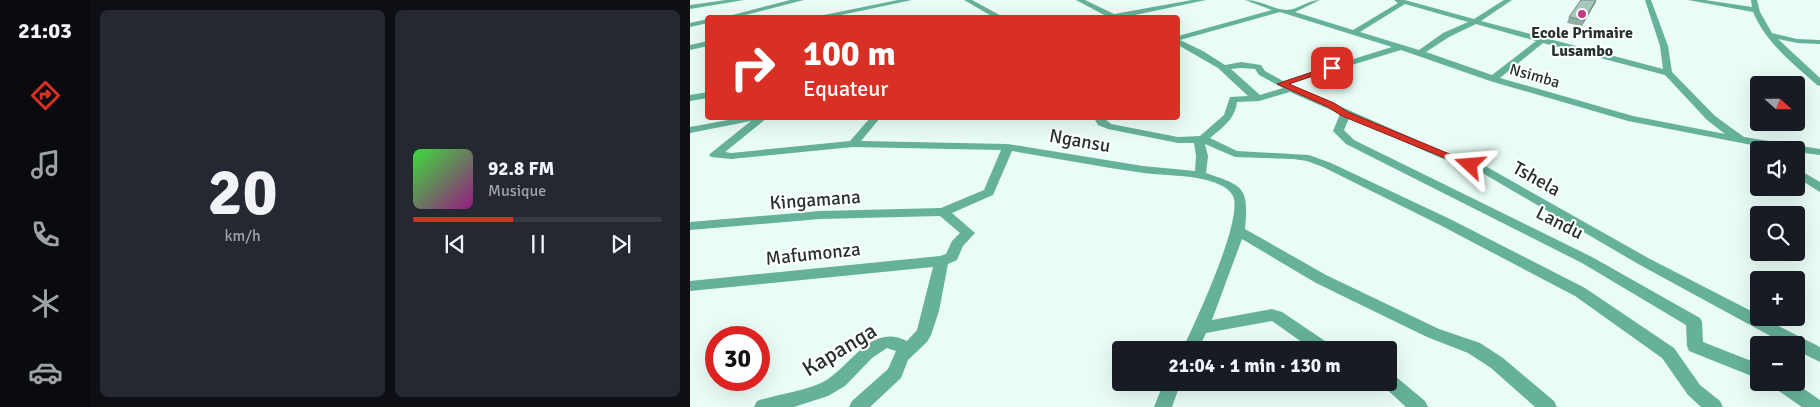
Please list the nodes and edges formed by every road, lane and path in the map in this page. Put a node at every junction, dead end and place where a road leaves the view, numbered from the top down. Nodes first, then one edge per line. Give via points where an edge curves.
1 (742, 0) edge
2 (779, 0) edge
3 (801, 0) edge
4 (909, 0) edge
5 (967, 0) edge
6 (1079, 0) edge
7 (1203, 0) edge
8 (1248, 0) edge
9 (1317, 0) edge
10 (1428, 0) edge
11 (1509, 0) edge
12 (1648, 0) edge
13 (1691, 0) edge
14 (1754, 0) edge
15 (1401, 1) edge
16 (1415, 5) junction
17 (769, 6) junction
18 (690, 7) edge
19 (1755, 10) junction
20 (1285, 11) junction
21 (735, 15) edge
22 (828, 15) edge
23 (996, 15) edge
24 (1105, 15) edge
25 (1120, 15) edge
26 (1476, 21) junction
27 (705, 22) edge
28 (690, 25) edge
29 (1353, 33) junction
30 (1769, 35) junction
31 (1180, 39) edge
32 (1542, 40) junction
33 (1180, 41) edge
34 (1820, 42) edge
35 (705, 44) edge
36 (1401, 47) junction
37 (690, 48) edge
38 (1420, 53) junction
39 (1225, 68) junction
40 (1668, 73) junction
41 (1493, 79) junction
42 (1820, 83) edge
43 (1286, 87) junction
44 (705, 96) edge
45 (690, 98) edge
46 (1259, 98) junction
47 (1345, 114) junction
48 (742, 120) edge
49 (759, 120) edge
50 (873, 120) edge
51 (1100, 120) edge
52 (690, 130) edge
53 (1203, 139) junction
54 (1750, 141) edge
55 (1750, 143) edge
56 (852, 144) junction
57 (1008, 147) junction
58 (1805, 150) edge
59 (1820, 152) edge
60 (1200, 176) junction
61 (1805, 177) edge
62 (1820, 188) edge
63 (943, 212) junction
64 (690, 226) edge
65 (1238, 231) junction
66 (941, 261) junction
67 (690, 286) edge
68 (1201, 328) junction
69 (1194, 341) edge
70 (1312, 341) edge
71 (907, 350) junction
72 (1820, 355) edge
73 (1750, 368) edge
74 (1397, 388) edge
75 (1169, 391) edge
76 (1792, 391) edge
77 (764, 407) edge
78 (858, 407) edge
79 (1163, 407) edge
80 (1418, 407) edge
81 (1548, 407) edge
82 (1714, 407) edge
83 (1816, 407) edge

1 - 18 street
2 - 17 street
3 - 17 street
4 - 22 street
5 - 23 street
6 - 24 street
7 - 25 street
8 - 20 street, Nsimba
9 - 20 street
10 - 16 street
11 - 26 street
12 - 40 street via 1664,46
13 - 19 street
14 - 19 street
15 - 16 street
15 - 29 street
16 - 26 street
17 - 21 street
19 - 30 street
20 - 29 street, Nsimba
20 - 31 street
26 - 32 street
26 - 38 street via 1446,35
27 - 28 street
29 - 36 street, Nsimba
30 - 34 street
30 - 42 street
32 - 40 street
32 - 41 street
33 - 39 street
35 - 37 street
36 - 38 street, Nsimba
36 - 43 street
38 - 41 street, Nsimba
39 - 43 street, Tshela via 1252,65
39 - 46 street via 1249,93
40 - 54 street via 1711,118 1731,133
41 - 55 street, Nsimba via 1650,124
43 - 46 street
43 - 47 street, Tshela
44 - 45 street
46 - 53 street via 1233,99 1228,117
47 - 72 street, Tshela via 1483,169 1645,262
47 - 73 street, Landu via 1338,132 1350,142 1587,260 1694,322 1695,346
48 - 52 street
49 - 56 street, Ngansu via 714,154 731,156
50 - 56 street
51 - 53 street via 1108,126 1134,132 1178,140
53 - 60 street via 1199,142 1202,156
53 - 82 street via 1235,154 1293,156 1328,165 1572,288 1668,353 1694,390
56 - 57 street, Ngansu
57 - 60 street, Ngansu
57 - 63 street via 989,192
58 - 59 street, Nsimba
60 - 65 street, Ngansu via 1232,186 1240,197
61 - 62 street
63 - 64 street, Kingamana via 820,216
63 - 66 street via 968,233 957,244 952,257
65 - 68 street, Ngansu
65 - 81 street via 1321,279 1433,333 1474,348
66 - 67 street, Mafumonza
66 - 71 street via 925,331 922,338
68 - 69 street, Ngansu
68 - 70 street via 1272,315
71 - 77 street, Kapanga via 892,342 883,344 823,390
71 - 78 street via 895,373
74 - 80 street
75 - 79 street
76 - 83 street

